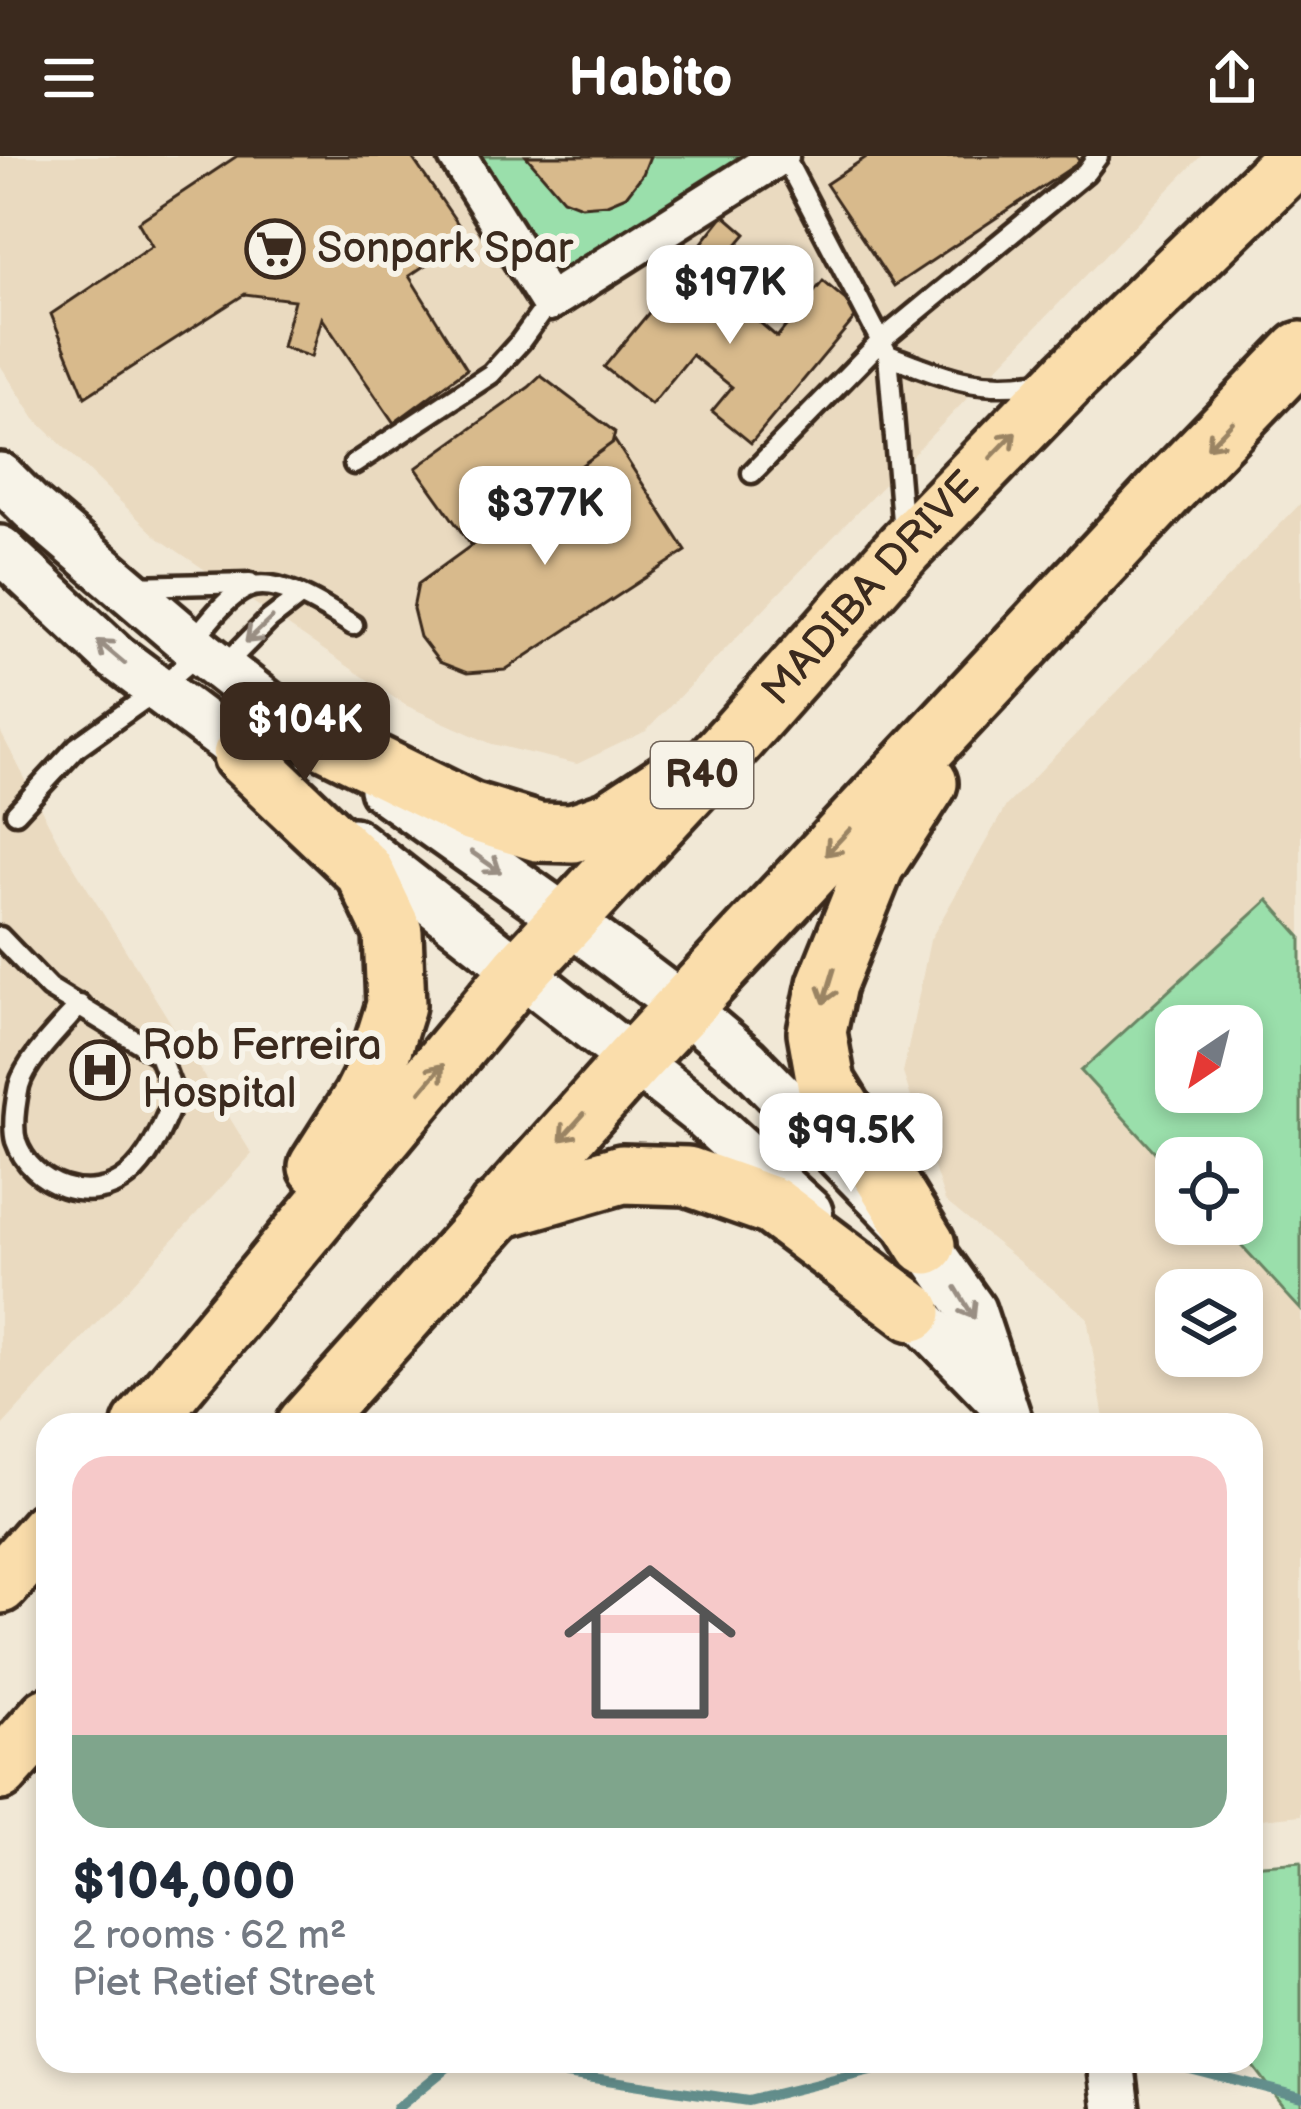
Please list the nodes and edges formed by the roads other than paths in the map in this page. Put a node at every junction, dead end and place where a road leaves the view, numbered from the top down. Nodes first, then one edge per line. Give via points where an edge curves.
1 (457, 156) edge
2 (782, 156) edge
3 (1098, 156) edge
4 (1298, 156) edge
5 (549, 302) junction
6 (885, 348) junction
7 (1301, 351) edge
8 (1070, 377) junction
9 (354, 464) dead end
10 (752, 472) dead end
11 (0, 476) edge
12 (904, 548) junction
13 (0, 549) edge
14 (262, 584) junction
15 (123, 586) junction
16 (299, 596) junction
17 (353, 625) dead end
18 (205, 654) junction
19 (1005, 664) junction
20 (157, 690) junction
21 (264, 738) junction
22 (736, 738) junction
23 (16, 813) dead end
24 (568, 920) junction
25 (0, 937) edge
26 (520, 971) junction
27 (80, 1005) junction
28 (683, 1006) junction
29 (633, 1060) junction
30 (497, 1210) junction
31 (926, 1245) junction
32 (914, 1312) junction
33 (180, 1382) junction
34 (153, 1413) edge
35 (317, 1413) edge
36 (1006, 1413) edge
37 (1007, 1413) edge
38 (36, 1543) edge
39 (0, 1583) edge
40 (36, 1730) edge
41 (0, 1771) edge

1 - 5 street
2 - 5 street
2 - 6 lane
3 - 6 lane
4 - 8 main road, MADIBA DRIVE / R40
5 - 9 lane via 491,374
6 - 8 lane via 956,381 991,387
6 - 10 lane
6 - 12 lane
7 -> 19 main road
12 -> 8 main road, MADIBA DRIVE / R40
11 - 15 street
12 - 22 main road, MADIBA DRIVE / R40
20 -> 13 street
14 - 15 lane
14 - 16 lane
14 - 18 lane via 236,595
15 - 18 street
16 - 17 lane
16 -> 18 lane
18 - 20 lane
18 - 21 street
19 -> 28 main road
19 -> 31 main road via 875,865 827,984 817,1032 826,1083
20 - 21 street via 225,739
20 - 23 lane via 77,746
21 - 22 main road via 538,832 573,833 610,820
21 -> 24 street
21 - 26 street
21 - 33 main road via 364,871 393,932 396,1005 362,1098
22 - 24 main road, MADIBA DRIVE / R40
24 - 26 main road, MADIBA DRIVE / R40
24 - 28 street
25 - 27 lane via 49,988
26 - 29 street
33 -> 26 main road, MADIBA DRIVE / R40
27 - 27 lane via 158,1055 175,1096 128,1176 94,1192 55,1186 26,1162 14,1136 20,1083
28 - 29 main road
28 - 31 street via 747,1060
29 -> 30 main road
29 - 32 street via 862,1257
30 - 32 main road via 622,1174 687,1176 772,1206
30 - 35 main road
31 -> 37 street via 972,1310
32 - 36 street
33 - 34 main road, MADIBA DRIVE / R40
38 - 39 main road
40 - 41 main road

